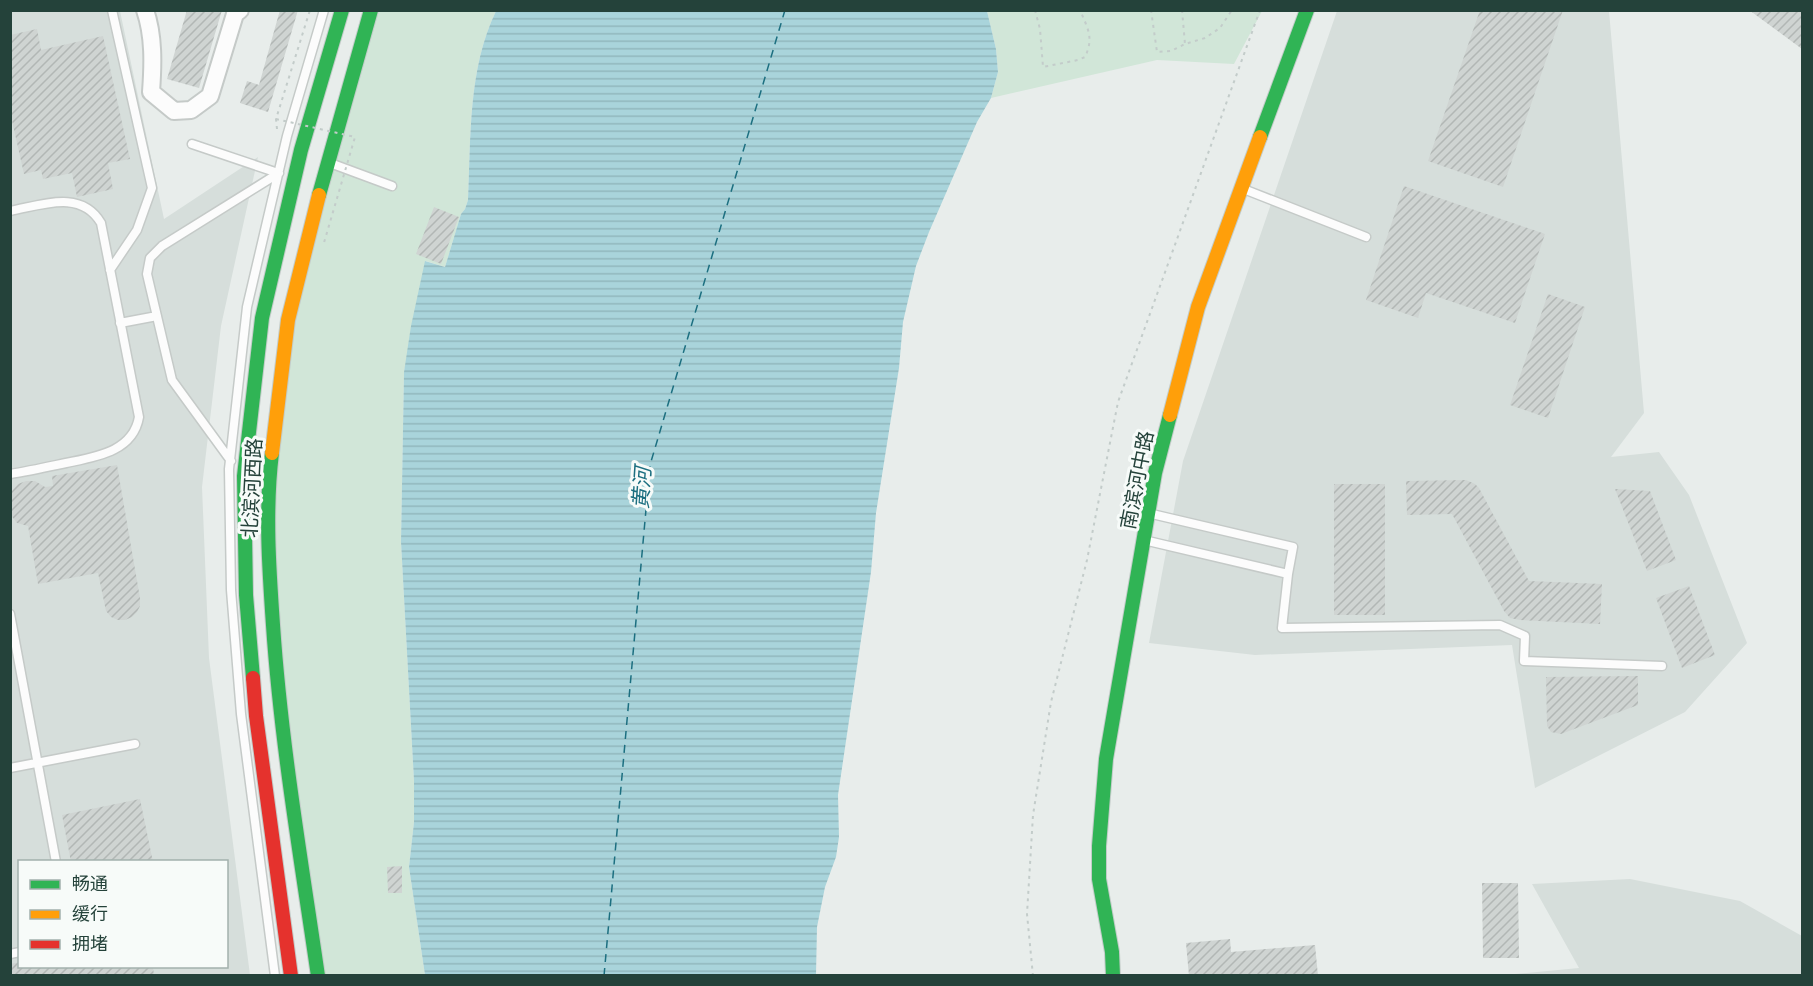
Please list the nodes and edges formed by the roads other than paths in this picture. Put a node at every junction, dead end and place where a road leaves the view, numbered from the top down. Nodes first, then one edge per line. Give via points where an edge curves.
1 (111, 10) edge
2 (145, 10) edge
3 (240, 10) edge
4 (324, 10) edge
5 (342, 10) edge
6 (371, 10) edge
7 (1307, 10) edge
8 (192, 144) dead end
9 (327, 162) junction
10 (298, 163) junction
11 (278, 173) junction
12 (392, 186) dead end
13 (1242, 189) junction
14 (10, 211) edge
15 (1366, 237) dead end
16 (110, 270) junction
17 (157, 316) junction
18 (120, 323) junction
19 (230, 459) junction
20 (10, 474) edge
21 (244, 476) junction
22 (1148, 513) junction
23 (1144, 540) junction
24 (1288, 574) junction
25 (10, 614) edge
26 (1662, 666) dead end
27 (135, 744) dead end
28 (38, 762) junction
29 (10, 768) edge
30 (1090, 786) dead end
31 (56, 860) edge
32 (1089, 900) dead end
33 (275, 975) edge
34 (291, 975) edge
35 (318, 975) edge
36 (1113, 975) edge

1 - 16 lane via 152,188 137,230
2 - 3 street via 153,64 152,93 174,111 191,110 210,96 235,14
4 - 11 lane
5 - 10 main road, 北滨河西路
6 - 9 main road, 北滨河西路
7 - 13 main road, 南滨河中路
8 - 11 lane
9 - 12 lane
9 - 35 main road, 北滨河西路 via 288,320 269,479 269,569 278,695
10 - 11 lane
10 - 21 main road, 北滨河西路 via 262,318
11 - 17 lane via 162,246 150,258 147,274
11 - 19 lane via 247,307
13 - 15 lane
13 - 22 main road, 南滨河中路 via 1198,307
14 - 16 lane via 61,201 80,204 95,213 101,224
16 - 18 lane
17 - 18 lane
17 - 19 lane via 172,380
18 - 20 lane via 139,417 137,429 104,455
19 - 21 lane
19 - 33 lane via 231,591 241,714
21 - 34 main road, 北滨河西路 via 246,595 256,716
22 - 23 main road, 南滨河中路
22 - 24 lane via 1293,547
23 - 24 lane
23 - 36 main road, 南滨河中路 via 1106,759 1099,846 1099,879
24 - 26 lane via 1282,628 1500,625 1525,636 1524,660
25 - 28 lane
27 - 28 lane
28 - 29 lane
28 - 31 lane
30 - 32 main road

